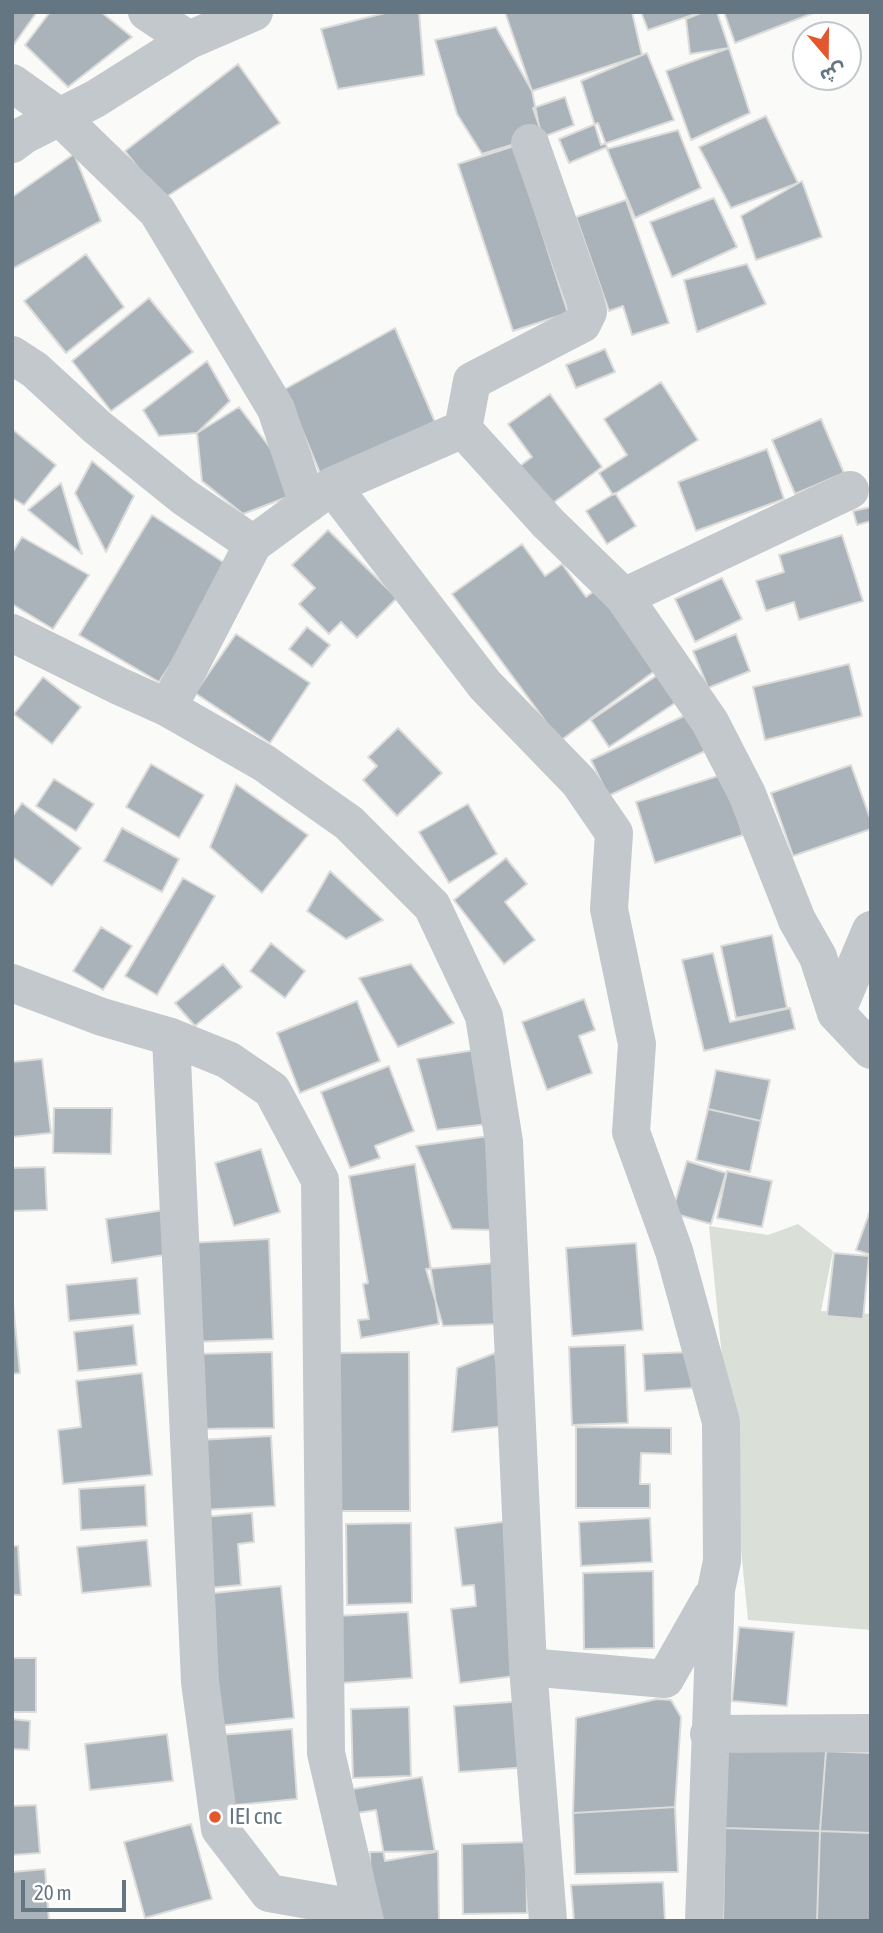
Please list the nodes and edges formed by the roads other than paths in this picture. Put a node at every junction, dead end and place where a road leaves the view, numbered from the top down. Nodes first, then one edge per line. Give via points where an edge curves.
1 (147, 12) edge
2 (254, 12) edge
3 (189, 40) junction
4 (12, 83) edge
5 (61, 118) junction
6 (530, 143) dead end
7 (12, 145) edge
8 (12, 330) edge
9 (24, 362) edge
10 (463, 429) junction
11 (850, 490) dead end
12 (320, 495) junction
13 (253, 544) junction
14 (624, 597) junction
15 (12, 633) edge
16 (169, 708) junction
17 (871, 930) edge
18 (12, 983) edge
19 (836, 1013) junction
20 (171, 1037) junction
21 (871, 1049) edge
22 (716, 1590) junction
23 (528, 1667) junction
24 (871, 1733) edge
25 (709, 1734) junction
26 (362, 1915) edge
27 (548, 1921) edge
28 (704, 1921) edge

1 - 3 street
2 - 3 street
3 - 5 street
4 - 5 street
5 - 7 street
5 - 12 street via 157,211 276,409
6 - 10 street via 588,312 582,324 472,381
8 - 9 street
9 - 13 street via 184,497
10 - 12 street
10 - 14 street via 548,523
11 - 14 street
12 - 13 street
12 - 22 street via 485,685 579,782 614,833 609,909 637,1044 631,1132 674,1251 720,1422 722,1561
13 - 16 street
14 - 19 street via 710,722 747,794 797,920 818,957
15 - 16 street
16 - 23 street via 264,763 349,823 432,906 484,1016 504,1142
17 - 19 street
18 - 20 street
19 - 21 street
20 - 26 street via 228,1060 272,1090 320,1180 326,1753
20 - 26 street via 201,1682 220,1829 269,1894
22 - 23 street via 665,1679
22 - 25 street
23 - 27 street
24 - 25 street
25 - 28 street

